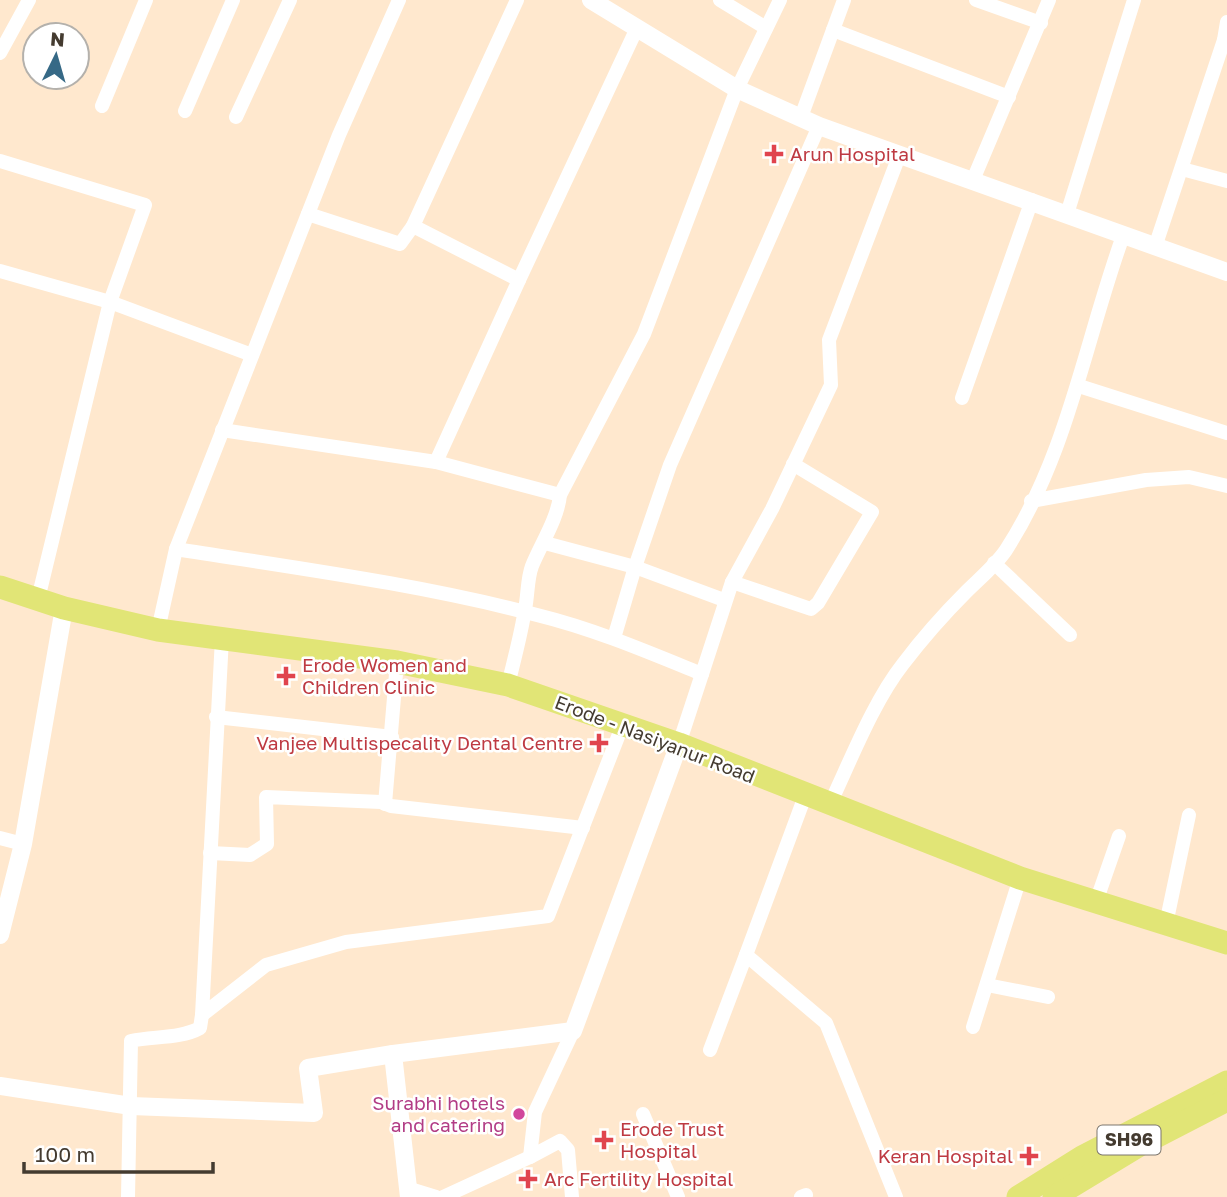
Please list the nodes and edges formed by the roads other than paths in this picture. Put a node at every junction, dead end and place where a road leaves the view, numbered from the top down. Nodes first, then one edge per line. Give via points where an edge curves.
1 (29, 0) edge
2 (146, 0) edge
3 (233, 0) edge
4 (290, 0) edge
5 (399, 0) edge
6 (517, 0) edge
7 (590, 0) edge
8 (720, 0) edge
9 (780, 0) edge
10 (844, 0) edge
11 (976, 0) edge
12 (1049, 0) edge
13 (1134, 0) edge
14 (1227, 22) edge
15 (1041, 23) junction
16 (637, 28) junction
17 (766, 28) junction
18 (833, 30) junction
19 (1225, 41) edge
20 (0, 54) edge
21 (737, 89) junction
22 (1009, 97) junction
23 (102, 106) dead end
24 (185, 111) dead end
25 (236, 117) dead end
26 (801, 117) junction
27 (819, 126) junction
28 (899, 156) junction
29 (0, 161) edge
30 (1182, 169) junction
31 (973, 180) junction
32 (1227, 181) edge
33 (1032, 200) junction
34 (308, 214) junction
35 (1067, 214) junction
36 (414, 226) junction
37 (1123, 236) junction
38 (1155, 247) junction
39 (0, 271) edge
40 (1227, 272) edge
41 (519, 280) junction
42 (110, 302) junction
43 (252, 355) junction
44 (1079, 386) junction
45 (962, 398) dead end
46 (222, 430) junction
47 (1227, 433) edge
48 (436, 462) junction
49 (793, 464) junction
50 (1227, 486) edge
51 (560, 495) junction
52 (1031, 501) junction
53 (545, 543) junction
54 (176, 549) junction
55 (994, 563) junction
56 (635, 567) junction
57 (732, 582) junction
58 (0, 587) edge
59 (38, 599) junction
60 (724, 600) junction
61 (64, 608) junction
62 (525, 612) junction
63 (158, 630) junction
64 (1070, 635) dead end
65 (222, 638) junction
66 (614, 638) junction
67 (397, 662) junction
68 (702, 674) junction
69 (508, 685) junction
70 (216, 717) junction
71 (623, 724) junction
72 (392, 737) junction
73 (678, 744) junction
74 (804, 796) junction
75 (385, 804) junction
76 (829, 806) junction
77 (1189, 815) dead end
78 (583, 828) junction
79 (1119, 836) dead end
80 (0, 838) edge
81 (23, 844) junction
82 (210, 853) junction
83 (1020, 878) junction
84 (1096, 902) junction
85 (1166, 924) junction
86 (0, 935) edge
87 (1227, 943) edge
88 (746, 955) junction
89 (986, 985) junction
90 (1048, 997) dead end
91 (202, 1015) junction
92 (973, 1027) dead end
93 (573, 1031) junction
94 (710, 1050) dead end
95 (393, 1054) junction
96 (1227, 1082) edge
97 (0, 1086) edge
98 (1227, 1090) edge
99 (1227, 1100) edge
100 (131, 1106) junction
101 (643, 1114) dead end
102 (1227, 1116) edge
103 (530, 1157) junction
104 (410, 1193) edge
105 (128, 1197) edge
106 (436, 1197) edge
107 (443, 1197) edge
108 (572, 1197) edge
109 (678, 1197) edge
110 (896, 1197) edge
111 (1018, 1197) edge
112 (1035, 1197) edge
113 (1054, 1197) edge
114 (1075, 1197) edge

1 - 20 street
2 - 23 street
3 - 24 street
4 - 25 street
5 - 34 street
6 - 36 street
7 - 16 street
8 - 17 street
9 - 17 street
10 - 18 street
11 - 15 street
12 - 15 street
13 - 35 street
14 - 19 street
15 - 22 street
16 - 21 street
16 - 41 street
17 - 21 street
18 - 22 street
18 - 26 street
19 - 30 street
21 - 26 street
21 - 51 street via 644,334
22 - 31 street
26 - 27 street
27 - 28 street
27 - 56 street via 670,465
28 - 31 street
28 - 49 street via 829,340 831,386
29 - 42 street via 145,205
30 - 32 street
30 - 38 street
31 - 33 street
33 - 35 street
33 - 45 street
34 - 36 street via 400,244
34 - 43 street
35 - 37 street
36 - 41 street
37 - 38 street
37 - 44 street
38 - 40 street
39 - 42 street
41 - 48 street
42 - 43 street
42 - 59 street
43 - 46 street
44 - 47 street
44 - 52 street
46 - 48 street
46 - 54 street
48 - 51 street
49 - 57 street
49 - 57 street via 872,512 811,609
50 - 52 street via 1188,477 1146,480
51 - 53 street
52 - 55 street
53 - 56 street
53 - 62 street via 531,567
54 - 62 street
54 - 63 street
55 - 64 street
55 - 76 street via 901,666
56 - 60 street
56 - 66 street
57 - 60 street
58 - 59 main road, Erode - Nasiyanur Road
59 - 61 main road, Erode - Nasiyanur Road
60 - 68 street
61 - 63 main road, Erode - Nasiyanur Road
61 - 81 street
62 - 66 street
62 - 69 street
63 - 65 main road, Erode - Nasiyanur Road
65 - 67 main road, Erode - Nasiyanur Road
65 - 70 street
66 - 68 street
67 - 69 main road, Erode - Nasiyanur Road
67 - 72 street
68 - 73 street
69 - 71 main road, Erode - Nasiyanur Road
70 - 72 street
70 - 82 street
71 - 73 main road, Erode - Nasiyanur Road
71 - 78 street
72 - 75 street
73 - 74 main road, Erode - Nasiyanur Road
73 - 93 street
74 - 76 main road, Erode - Nasiyanur Road
74 - 88 street
75 - 78 street
75 - 82 street via 266,797 267,844 250,855
76 - 83 main road, Erode - Nasiyanur Road
77 - 85 street
78 - 91 street via 548,916 346,942 266,965
79 - 84 street
80 - 81 street
81 - 86 street
82 - 91 street
83 - 84 main road, Erode - Nasiyanur Road
83 - 89 street
84 - 85 main road, Erode - Nasiyanur Road
85 - 87 main road, Erode - Nasiyanur Road
88 - 94 street
88 - 110 street via 826,1023
89 - 90 street
89 - 92 street
91 - 100 street via 200,1028 189,1034 131,1041
93 - 95 street
93 - 103 street via 535,1112
95 - 100 street via 308,1068 314,1113
95 - 104 street
96 - 111 main road via 1082,1157
97 - 100 street
98 - 112 main road, SH96 via 1135,1137
99 - 113 main road, SH96
100 - 105 street
101 - 109 street
102 - 114 main road
103 - 107 street
103 - 108 street via 560,1141 568,1150
104 - 106 street

